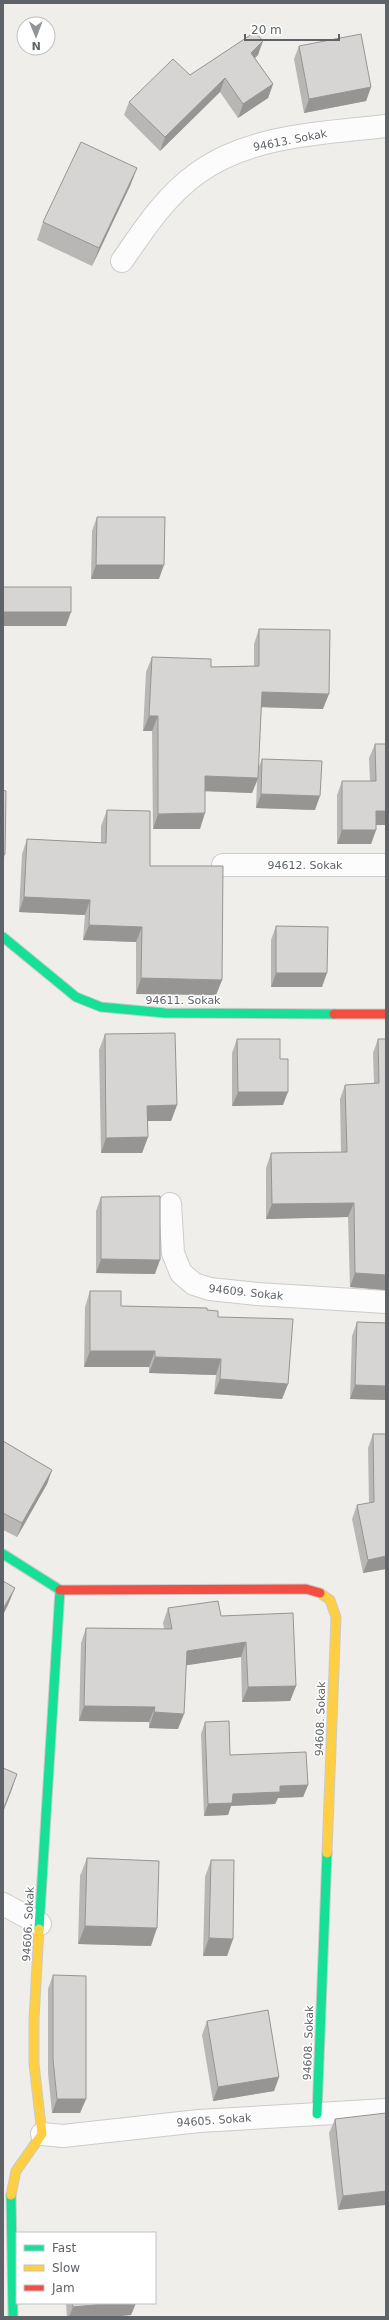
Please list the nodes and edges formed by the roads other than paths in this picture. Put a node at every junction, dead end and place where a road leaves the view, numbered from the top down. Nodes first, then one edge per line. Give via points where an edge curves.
1 (386, 126) edge
2 (122, 261) dead end
3 (223, 864) edge
4 (386, 865) edge
5 (3, 937) edge
6 (386, 1014) edge
7 (170, 1204) dead end
8 (386, 1302) edge
9 (3, 1554) edge
10 (60, 1590) junction
11 (3, 1904) edge
12 (40, 1924) junction
13 (386, 2110) edge
14 (317, 2114) junction
15 (42, 2134) junction
16 (13, 2317) edge

1 - 2 street, 94613. Sokak via 263,143 232,154 206,168 169,198
3 - 4 street, 94612. Sokak
5 - 6 street, 94611. Sokak via 76,997 101,1007 165,1013
7 - 8 street, 94609. Sokak via 173,1252 181,1273 194,1284 210,1289 257,1294
9 - 10 street
10 - 12 street, 94606. Sokak
10 - 14 street, 94608. Sokak via 306,1589 329,1597 334,1605 336,1617
11 - 12 street
12 - 15 street, 94606. Sokak via 34,2064
13 - 14 street, 94605. Sokak
14 - 15 street, 94605. Sokak via 153,2124 63,2136
15 - 16 street via 16,2170 11,2191

